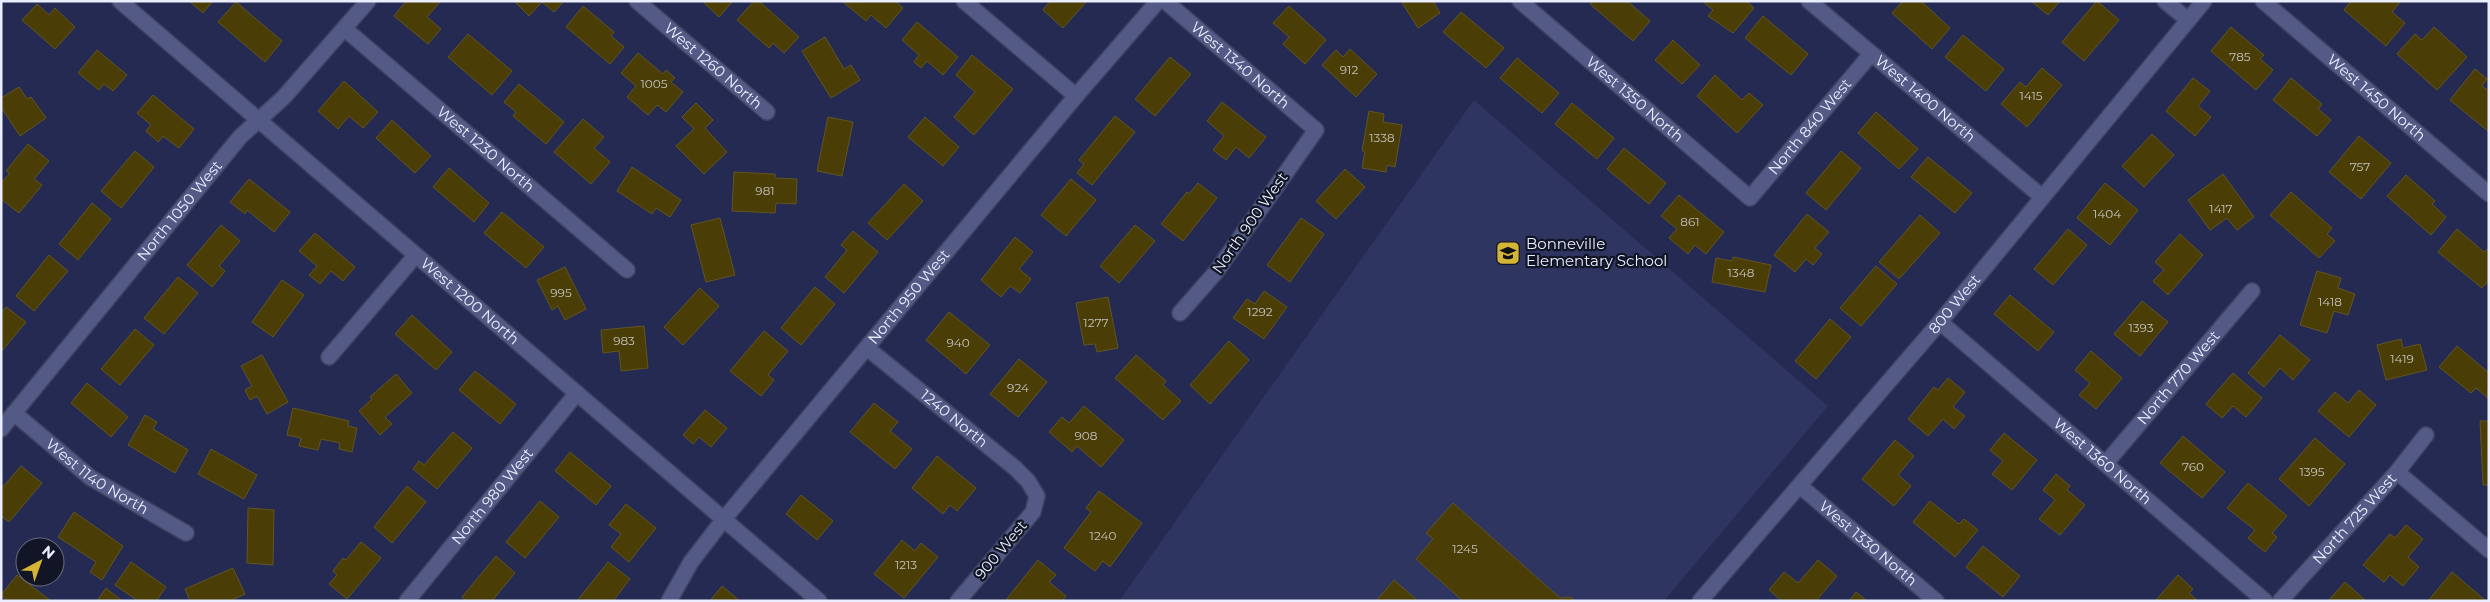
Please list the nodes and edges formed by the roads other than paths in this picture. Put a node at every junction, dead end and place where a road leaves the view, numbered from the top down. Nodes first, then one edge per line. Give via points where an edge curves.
1 (120, 1) edge
2 (368, 1) edge
3 (637, 1) edge
4 (964, 1) edge
5 (1158, 1) edge
6 (1165, 1) edge
7 (1520, 1) edge
8 (1809, 1) edge
9 (2165, 1) edge
10 (2204, 1) edge
11 (2263, 1) edge
12 (2188, 20) junction
13 (345, 29) junction
14 (1872, 54) junction
15 (1076, 96) junction
16 (767, 112) dead end
17 (258, 119) junction
18 (1316, 130) joint
19 (2489, 194) edge
20 (2042, 197) junction
21 (1750, 198) joint
22 (416, 255) junction
23 (628, 270) dead end
24 (2252, 291) dead end
25 (1180, 313) dead end
26 (1940, 322) junction
27 (867, 348) junction
28 (329, 357) dead end
29 (577, 393) junction
30 (14, 414) junction
31 (1, 429) edge
32 (2426, 435) dead end
33 (2106, 463) junction
34 (2397, 472) junction
35 (1800, 486) junction
36 (1037, 496) joint
37 (724, 519) junction
38 (186, 533) dead end
39 (2489, 550) edge
40 (407, 601) edge
41 (669, 601) edge
42 (820, 601) edge
43 (958, 601) edge
44 (1700, 601) edge
45 (1936, 601) edge
46 (2265, 601) edge
47 (2280, 601) edge

1 - 17 street, West 1200 North
2 - 13 street, North 1050 West
3 - 16 street, West 1260 North
4 - 15 street
5 - 15 street, North 950 West
6 - 18 street, West 1340 North
7 - 21 street, West 1350 North
8 - 14 street, West 1400 North
9 - 12 street
10 - 12 street, 800 West
11 - 19 street, West 1450 North
12 - 20 street, 800 West
13 - 17 street, North 1050 West via 284,97
13 - 23 street, West 1230 North
14 - 20 street, West 1400 North
14 - 21 street, North 840 West
15 - 27 street, North 950 West
17 - 22 street, West 1200 North
17 - 30 street, North 1050 West
18 - 25 street, North 900 West via 1216,272
20 - 26 street, 800 West
22 - 28 street
22 - 29 street, West 1200 North
24 - 33 street, North 770 West
26 - 33 street, West 1360 North
26 - 35 street, 800 West
27 - 36 street, 1240 North via 1015,468
27 - 37 street, North 950 West
29 - 37 street, West 1200 North
29 - 40 street, North 980 West
30 - 31 street, North 1050 West
30 - 38 street, West 1140 North via 90,478
32 - 34 street, North 725 West
33 - 46 street, West 1360 North
34 - 39 street
34 - 47 street, North 725 West
35 - 44 street, 800 West
35 - 45 street, West 1330 North
36 - 43 street, 900 West via 1032,512
37 - 41 street, North 950 West via 692,562
37 - 42 street, West 1200 North

